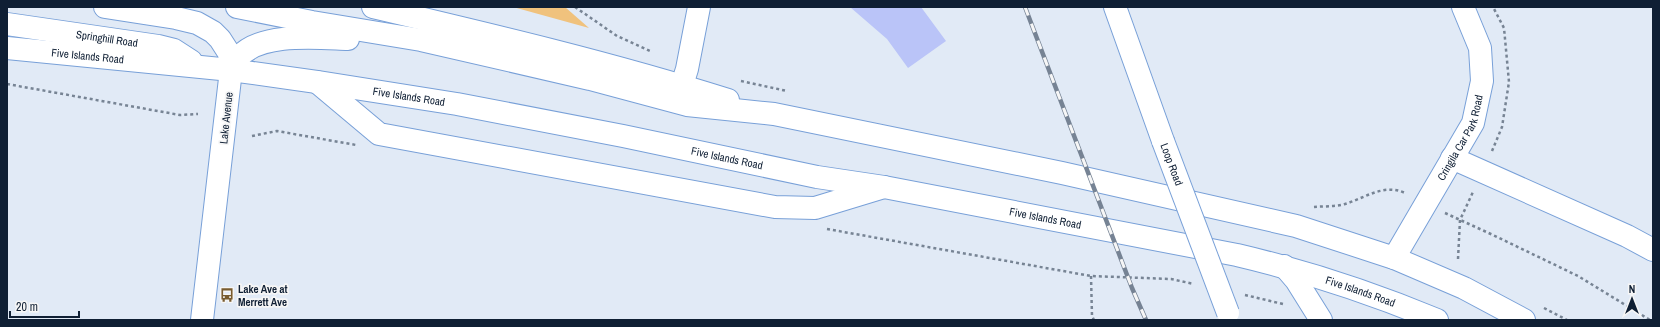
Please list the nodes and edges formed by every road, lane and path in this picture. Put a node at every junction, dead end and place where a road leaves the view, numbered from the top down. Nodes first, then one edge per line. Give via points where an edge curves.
1 (104, 7) edge
2 (237, 7) edge
3 (373, 7) edge
4 (575, 7) edge
5 (699, 7) edge
6 (1115, 7) edge
7 (1463, 7) edge
8 (7, 24) edge
9 (421, 40) junction
10 (7, 48) edge
11 (652, 52) dead end
12 (203, 67) junction
13 (231, 70) junction
14 (740, 81) dead end
15 (317, 82) junction
16 (7, 84) edge
17 (682, 85) junction
18 (792, 93) dead end
19 (198, 114) dead end
20 (774, 114) junction
21 (277, 131) dead end
22 (252, 136) dead end
23 (1452, 158) junction
24 (884, 187) junction
25 (1425, 202) junction
26 (1312, 207) dead end
27 (1653, 250) edge
28 (1394, 258) junction
29 (1284, 266) junction
30 (1091, 276) dead end
31 (1229, 316) edge
32 (202, 320) edge
33 (1094, 320) edge
34 (1321, 320) edge
35 (1437, 320) edge
36 (1524, 320) edge
37 (1650, 320) edge

1 - 13 main road, Lake Avenue via 197,23 220,39 229,53
2 - 9 main road
3 - 17 main road via 507,38
4 - 11 path via 617,36
5 - 17 main road via 688,68
6 - 31 main road, Loop Road, bridge
7 - 23 main road, Cringila Car Park Road via 1480,48 1482,81 1473,123
8 - 12 main road, Springhill Road via 158,46 174,50
9 - 13 main road via 317,38 274,41 251,47 239,57
9 - 20 main road via 590,79 687,105
10 - 12 main road, Five Islands Road
12 - 13 main road, Five Islands Road
13 - 15 main road, Five Islands Road
13 - 32 main road, Lake Avenue
14 - 18 path
15 - 24 main road, Five Islands Road via 458,104 817,177
15 - 24 main road via 379,134 395,137 775,207 815,208
16 - 19 path via 180,115
17 - 20 main road
20 - 28 main road via 1062,173 1296,226
21 - 22 path
23 - 25 main road, Cringila Car Park Road
23 - 27 main road
24 - 29 main road, Five Islands Road
25 - 26 path via 1401,190 1377,191 1344,204
25 - 28 main road, Cringila Car Park Road
25 - 37 path via 1578,276
28 - 36 main road via 1464,288
29 - 34 main road
29 - 35 main road, Five Islands Road via 1378,297
30 - 33 path

